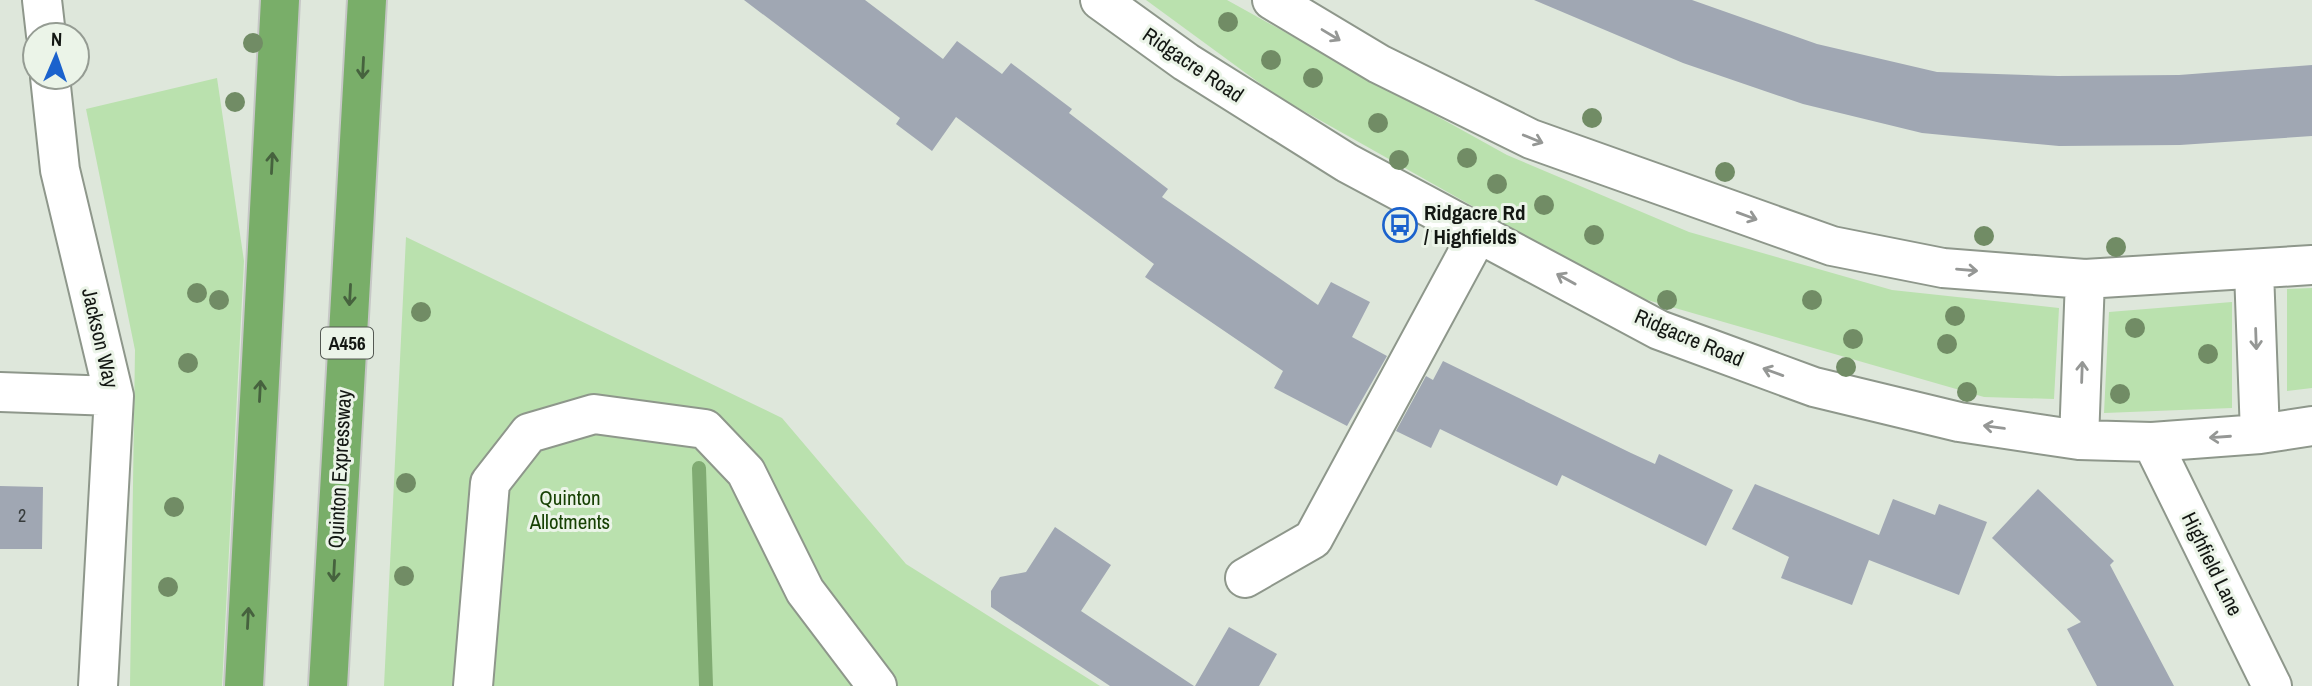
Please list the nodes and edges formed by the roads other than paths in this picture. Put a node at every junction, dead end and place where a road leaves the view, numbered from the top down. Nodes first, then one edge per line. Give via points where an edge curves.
1 (42, 0) edge
2 (280, 0) edge
3 (367, 0) edge
4 (1100, 0) edge
5 (1272, 0) edge
6 (44, 21) edge
7 (52, 91) edge
8 (1479, 232) junction
9 (2312, 265) edge
10 (2254, 271) junction
11 (2085, 279) junction
12 (0, 392) edge
13 (114, 396) junction
14 (2312, 426) edge
15 (2260, 434) junction
16 (2079, 440) junction
17 (2152, 442) junction
18 (1245, 578) dead end
19 (98, 686) edge
20 (244, 686) edge
21 (328, 686) edge
22 (473, 686) edge
23 (877, 686) edge
24 (2272, 686) edge

1 - 6 street
20 -> 2 highway
3 -> 21 highway, Quinton Expressway / A456
4 - 8 street, Ridgacre Road via 1186,62 1347,163
5 -> 11 street via 1379,64 1531,139 1832,246 1943,268
7 - 13 street, Jackson Way via 60,170
16 -> 8 street, Ridgacre Road via 1959,422 1814,387 1659,330
8 - 18 street via 1312,539
9 - 10 street
10 - 11 street
10 -> 15 street
16 -> 11 street
12 - 13 street
13 - 19 street, Jackson Way
14 - 15 street, Ridgacre Road
15 -> 17 street, Ridgacre Road
16 - 17 street, Ridgacre Road
17 - 24 street, Highfield Lane
22 - 23 street via 490,483 528,433 594,414 705,429 746,472 805,591

